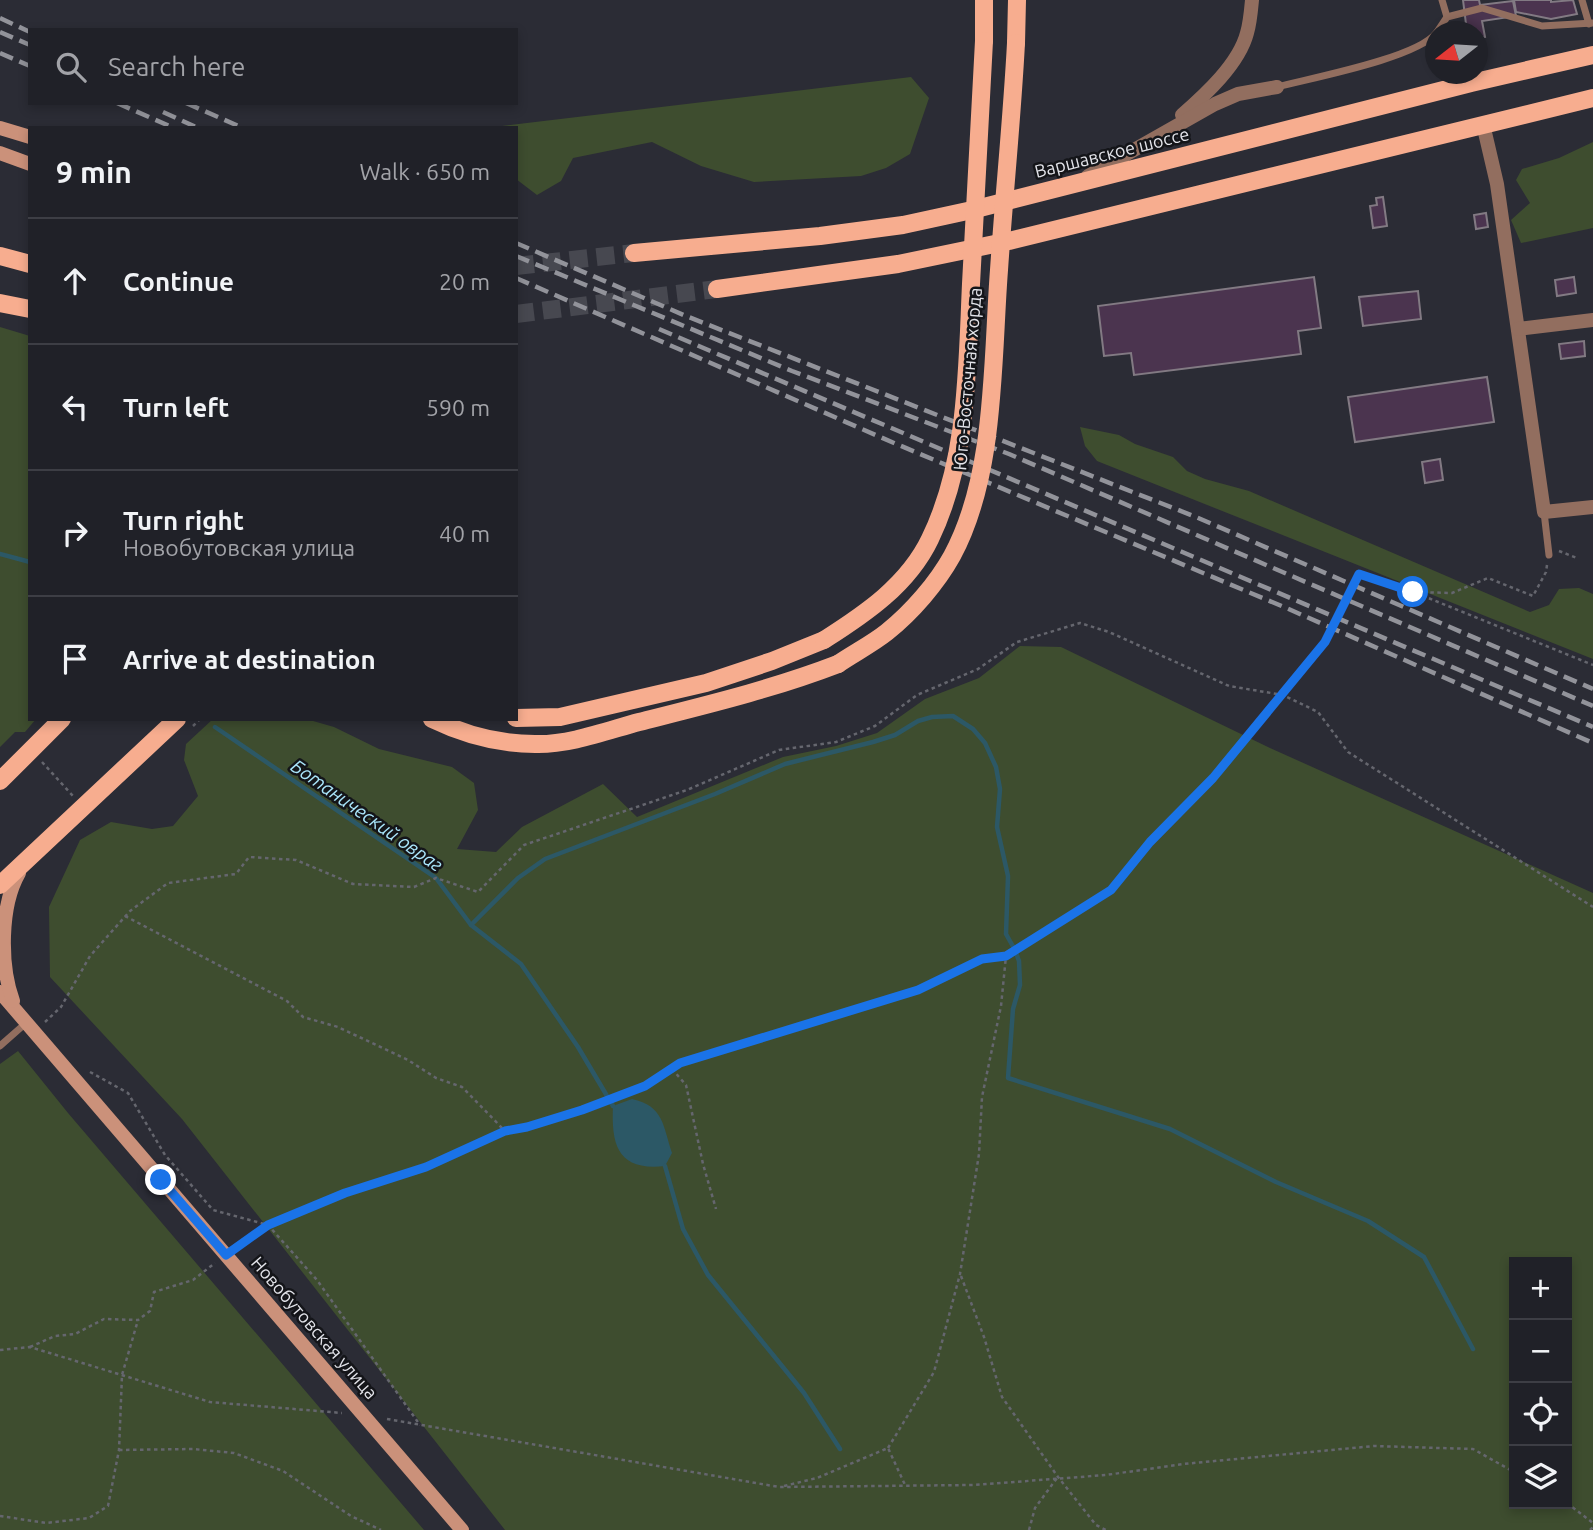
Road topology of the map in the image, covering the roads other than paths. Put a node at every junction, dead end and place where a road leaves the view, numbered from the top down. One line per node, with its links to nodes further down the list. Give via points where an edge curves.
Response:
1 (984, 0): 31 (main road, Юго-Восточная хорда, bridge, via 963,418 947,498 930,541 903,579 868,612 824,639 706,683 560,717)
2 (1017, 0): 34 (main road, Юго-Восточная хорда, bridge, via 1011,141 981,474 970,517 951,557 921,599 887,632 838,664 755,692 579,737 537,745 498,741 458,732)
3 (1252, 0): 16 (street, via 1247,35 1233,61 1208,93)
4 (1442, 0): 6 (lane)
5 (1582, 0): 8 (lane)
6 (1447, 17): 7 (lane); 8 (lane, via 1482,8 1542,26)
7 (1444, 21)
8 (1591, 24)
9 (1425, 41): 11 (lane, via 1408,51)
10 (1593, 55): 19 (main road, Варшавское шоссе)
11 (1278, 87): 16 (street, via 1238,94)
12 (1593, 98): 13 (main road)
13 (1483, 124): 23 (main road, via 1009,242 898,264); 27 (street, via 1497,184)
14 (0, 128): 15 (street)
15 (28, 136)
16 (1154, 138): 19 (street)
17 (0, 153): 18 (street)
18 (28, 163)
19 (1074, 184): 20 (main road, Варшавское шоссе, via 903,225)
20 (634, 253)
21 (0, 256): 22 (main road)
22 (28, 263)
23 (717, 289)
24 (0, 303): 25 (main road)
25 (27, 309)
26 (1593, 320): 27 (street)
27 (1518, 329): 29 (street)
28 (1593, 507): 29 (street)
29 (1544, 512): 30 (lane)
30 (1549, 555)
31 (518, 718)
32 (60, 721): 36 (main road)
33 (68, 721): 36 (street)
34 (436, 721)
35 (183, 724): 38 (main road)
36 (38, 745): 37 (main road)
37 (0, 781)
38 (37, 852): 39 (main road); 41 (street, via 11,887 1,934 8,991)
39 (0, 885)
40 (0, 992): 41 (street, Новобутовская улица)
41 (33, 1019): 42 (lane); 43 (street, Новобутовская улица, via 226,1255)
42 (0, 1046)
43 (462, 1530)

